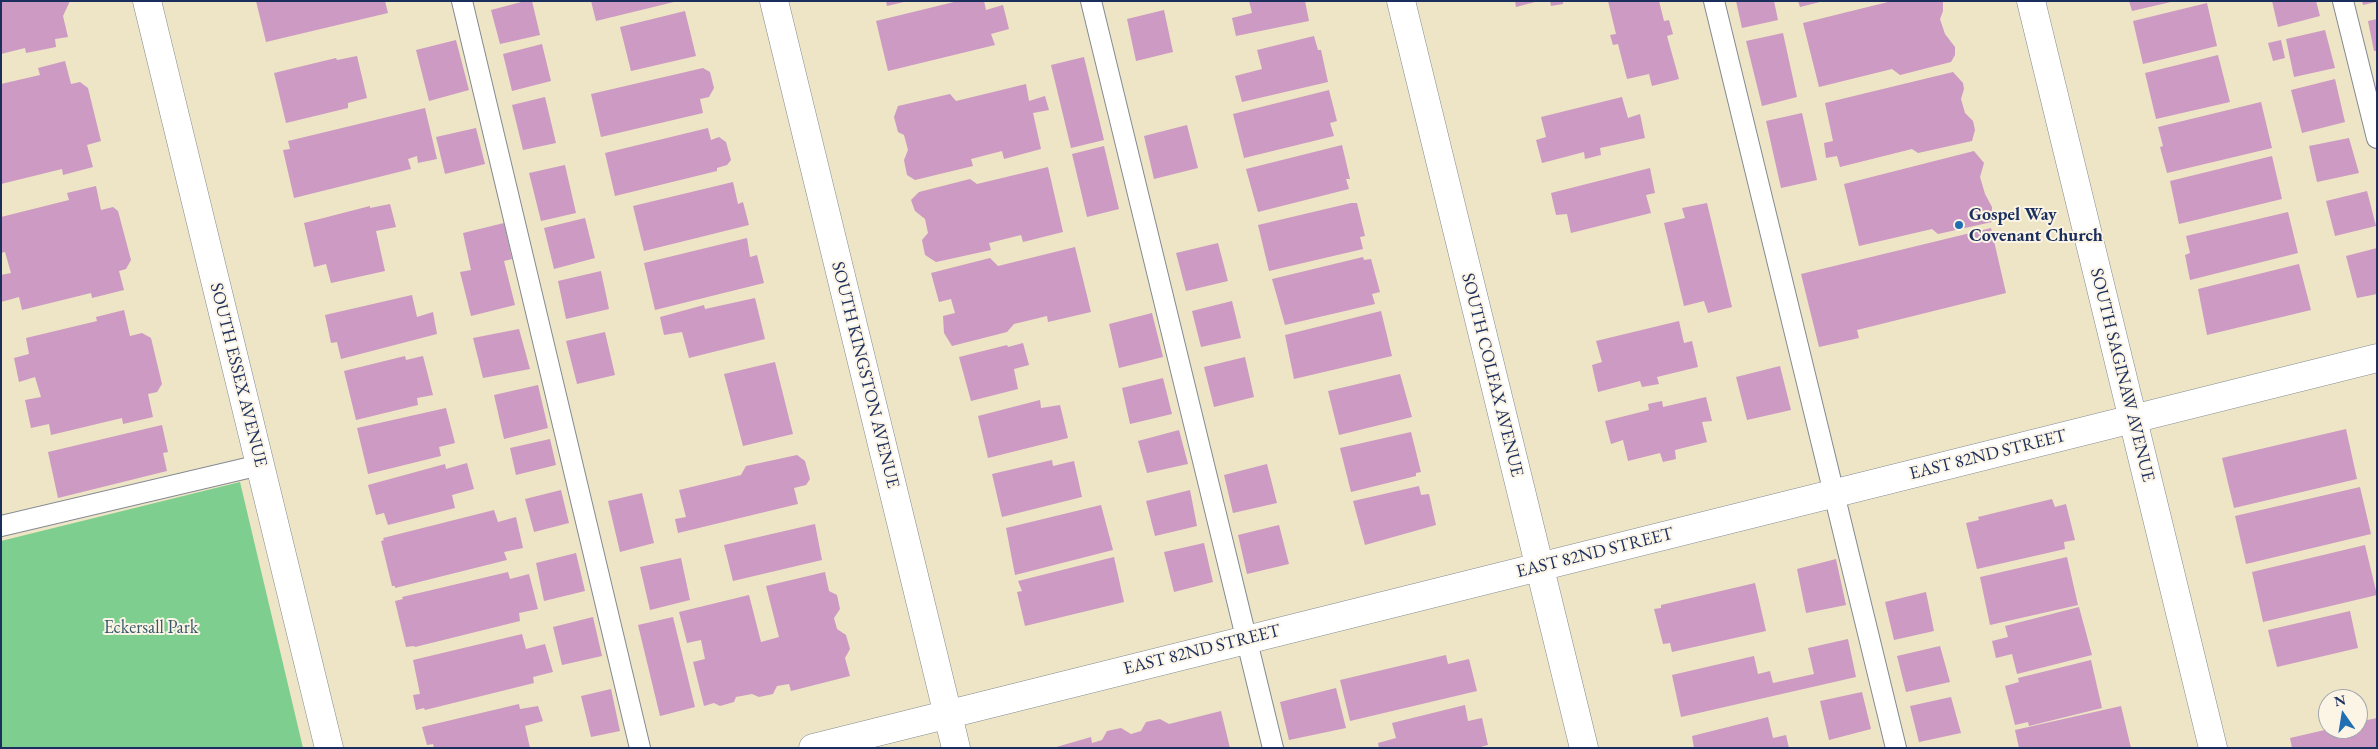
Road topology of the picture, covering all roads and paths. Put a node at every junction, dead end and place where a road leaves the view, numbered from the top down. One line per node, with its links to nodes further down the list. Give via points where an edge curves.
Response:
1 (148, 1): 12 (street, SOUTH ESSEX AVENUE)
2 (462, 1): 19 (lane)
3 (774, 1): 17 (street, SOUTH KINGSTON AVENUE)
4 (1091, 1): 16 (lane)
5 (1401, 1): 15 (street, SOUTH COLFAX AVENUE)
6 (1714, 1): 13 (lane)
7 (2030, 1): 11 (street, SOUTH SAGINAW AVENUE)
8 (2343, 1): 9 (lane)
9 (2377, 138)
10 (2377, 358): 11 (street, EAST 82ND STREET)
11 (2133, 419): 13 (street, EAST 82ND STREET); 25 (street, SOUTH SAGINAW AVENUE)
12 (260, 465): 14 (lane); 18 (street, SOUTH ESSEX AVENUE)
13 (1834, 493): 15 (street, EAST 82ND STREET); 24 (lane)
14 (1, 526)
15 (1539, 567): 16 (street, EAST 82ND STREET); 23 (street, SOUTH COLFAX AVENUE)
16 (1247, 639): 17 (street, EAST 82ND STREET); 22 (lane)
17 (948, 714): 20 (street, EAST 82ND STREET); 21 (street, SOUTH KINGSTON AVENUE)
18 (329, 748)
19 (640, 748)
20 (813, 748)
21 (956, 748)
22 (1273, 748)
23 (1584, 748)
24 (1896, 748)
25 (2213, 748)

